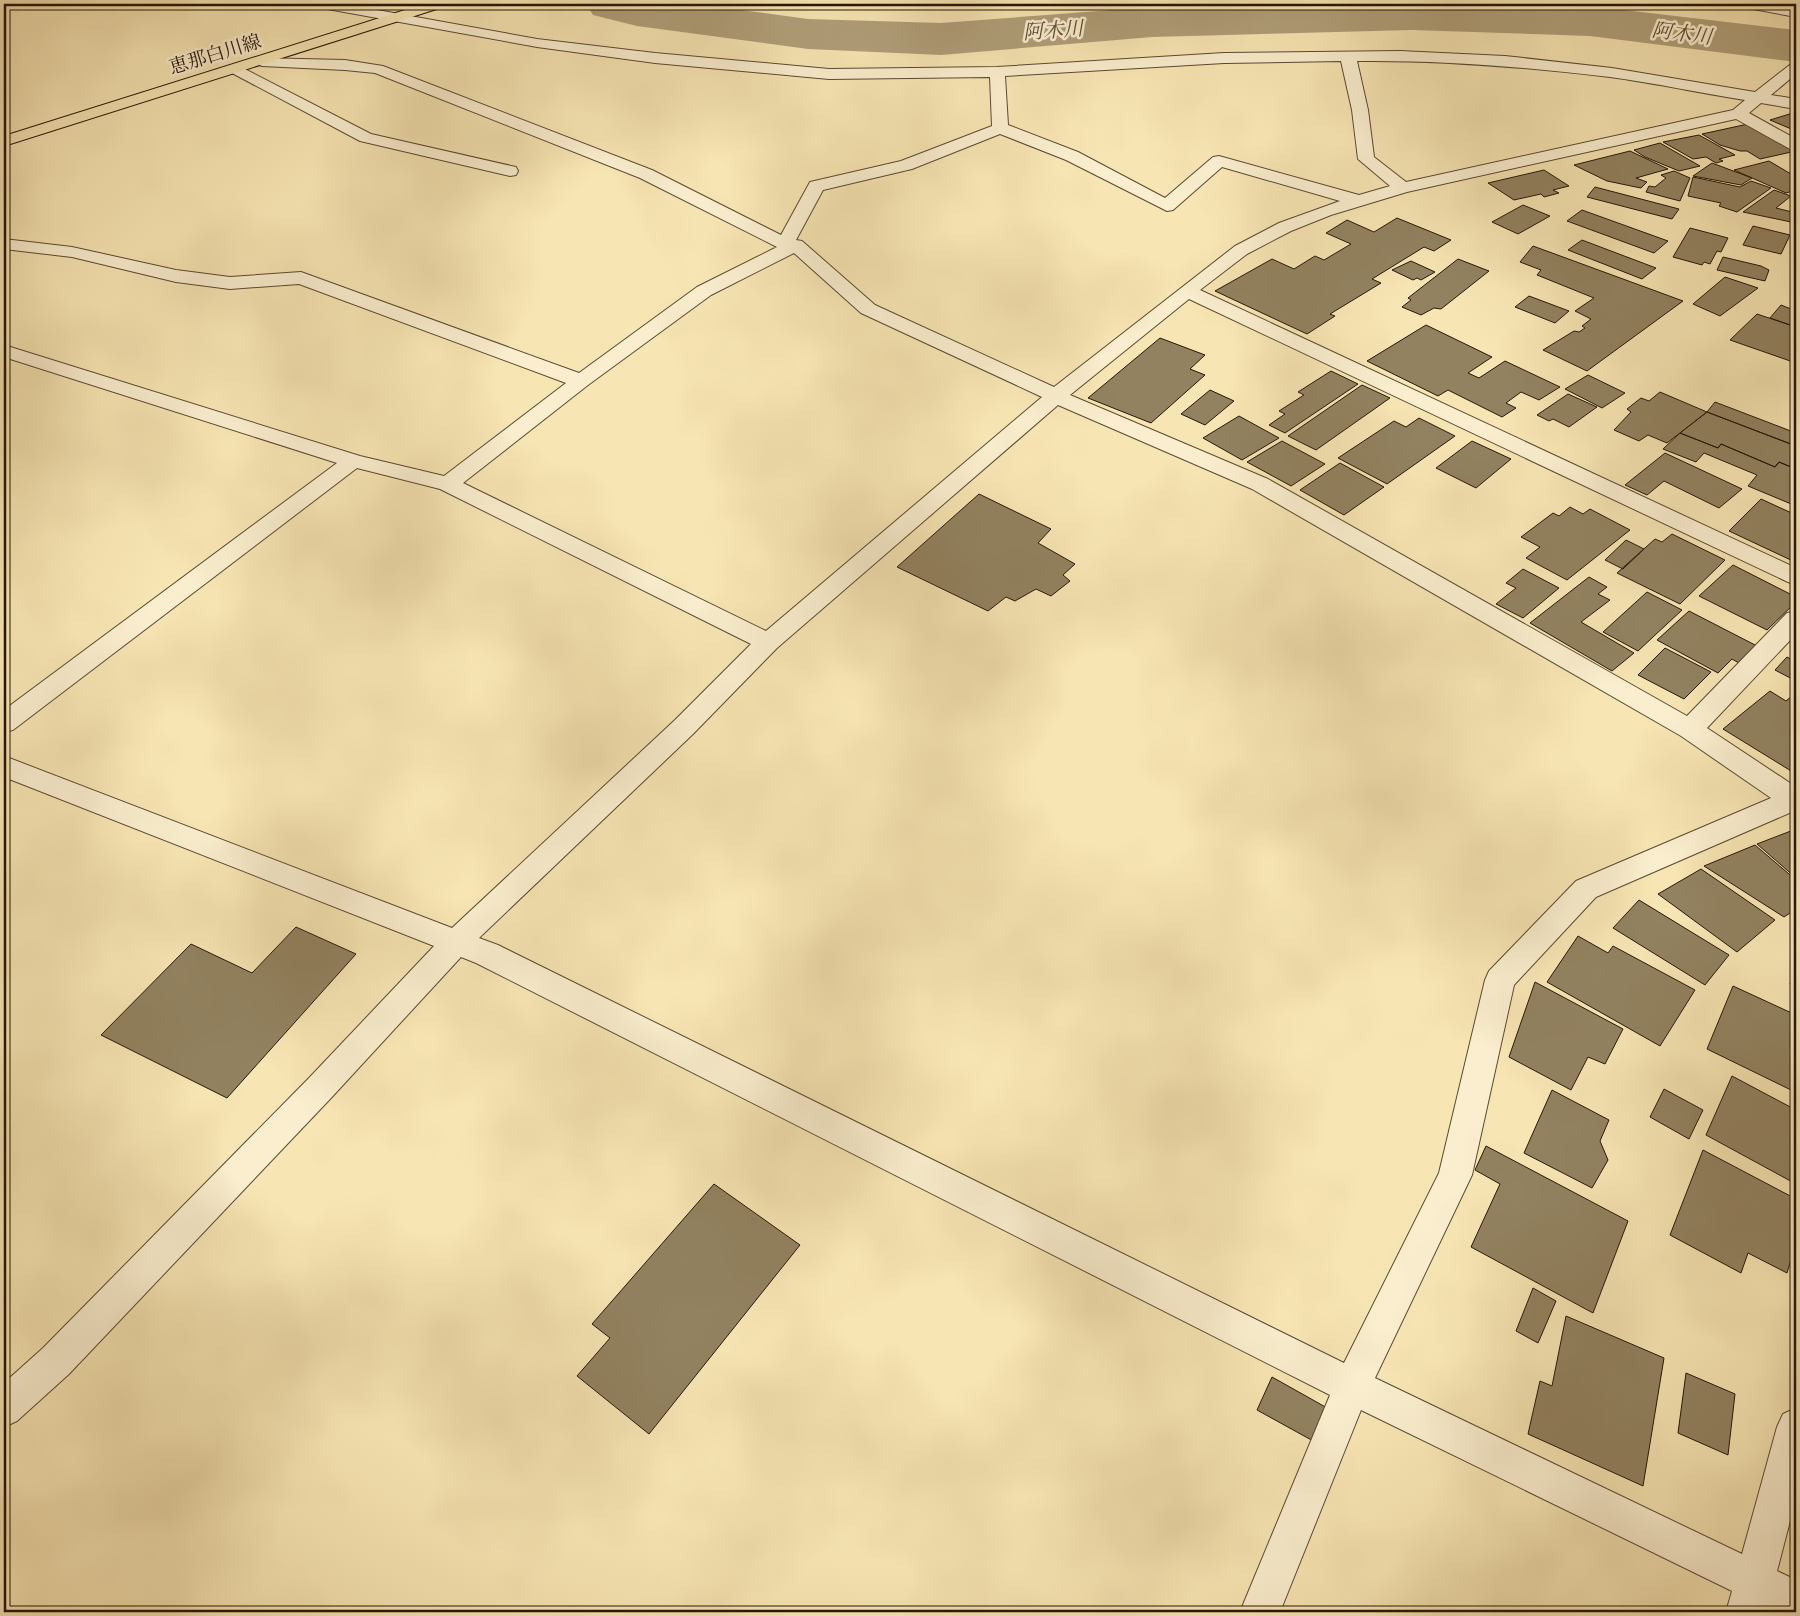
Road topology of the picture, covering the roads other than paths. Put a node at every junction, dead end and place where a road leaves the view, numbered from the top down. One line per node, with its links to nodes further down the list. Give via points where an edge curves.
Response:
1 (322, 4): 5 (street)
2 (438, 4): 5 (main road, 恵那白川線)
3 (1748, 4): 4 (street)
4 (1796, 13)
5 (396, 18): 7 (main road, 恵那白川線); 10 (street, via 537,43 735,66 829,74)
6 (1348, 57): 10 (street, via 1224,58); 11 (street, via 1400,56 1515,62 1667,82); 18 (street, via 1360,110 1366,160)
7 (262, 61): 9 (main road, 恵那白川線); 21 (street, via 378,70 646,174)
8 (1796, 67): 11 (street)
9 (235, 69): 15 (main road, 恵那白川線); 17 (street, via 366,138)
10 (997, 72): 14 (street)
11 (1758, 99): 12 (street); 13 (street)
12 (1796, 104)
13 (1738, 114): 16 (street); 18 (street)
14 (1000, 128): 19 (street, via 1072,156 1167,206 1219,161); 21 (street, via 906,165 816,186)
15 (4, 141)
16 (1796, 145)
17 (510, 171)
18 (1402, 188): 19 (street)
19 (1359, 201): 22 (street, via 1285,227 1241,250)
20 (4, 244): 24 (street, via 72,252 176,276 230,283 301,278)
21 (791, 244): 24 (street, via 704,291); 25 (street, via 868,309)
22 (1187, 290): 25 (street); 28 (street)
23 (4, 351): 26 (street)
24 (581, 381): 27 (street)
25 (1056, 396): 30 (street); 32 (street, via 1260,484)
26 (353, 461): 27 (street); 31 (street)
27 (448, 484): 30 (street)
28 (1796, 577)
29 (1796, 619): 32 (street)
30 (768, 642): 35 (street, via 684,727)
31 (4, 723)
32 (1690, 729): 34 (street)
33 (4, 766): 35 (street)
34 (1795, 800): 36 (street, via 1586,888 1500,980 1455,1175)
35 (455, 943): 36 (street, via 496,959); 37 (street, via 56,1361)
36 (1352, 1386): 39 (street); 41 (street)
37 (4, 1408)
38 (1796, 1427): 39 (street)
39 (1751, 1596): 40 (street)
40 (1796, 1601)
41 (1260, 1612)

